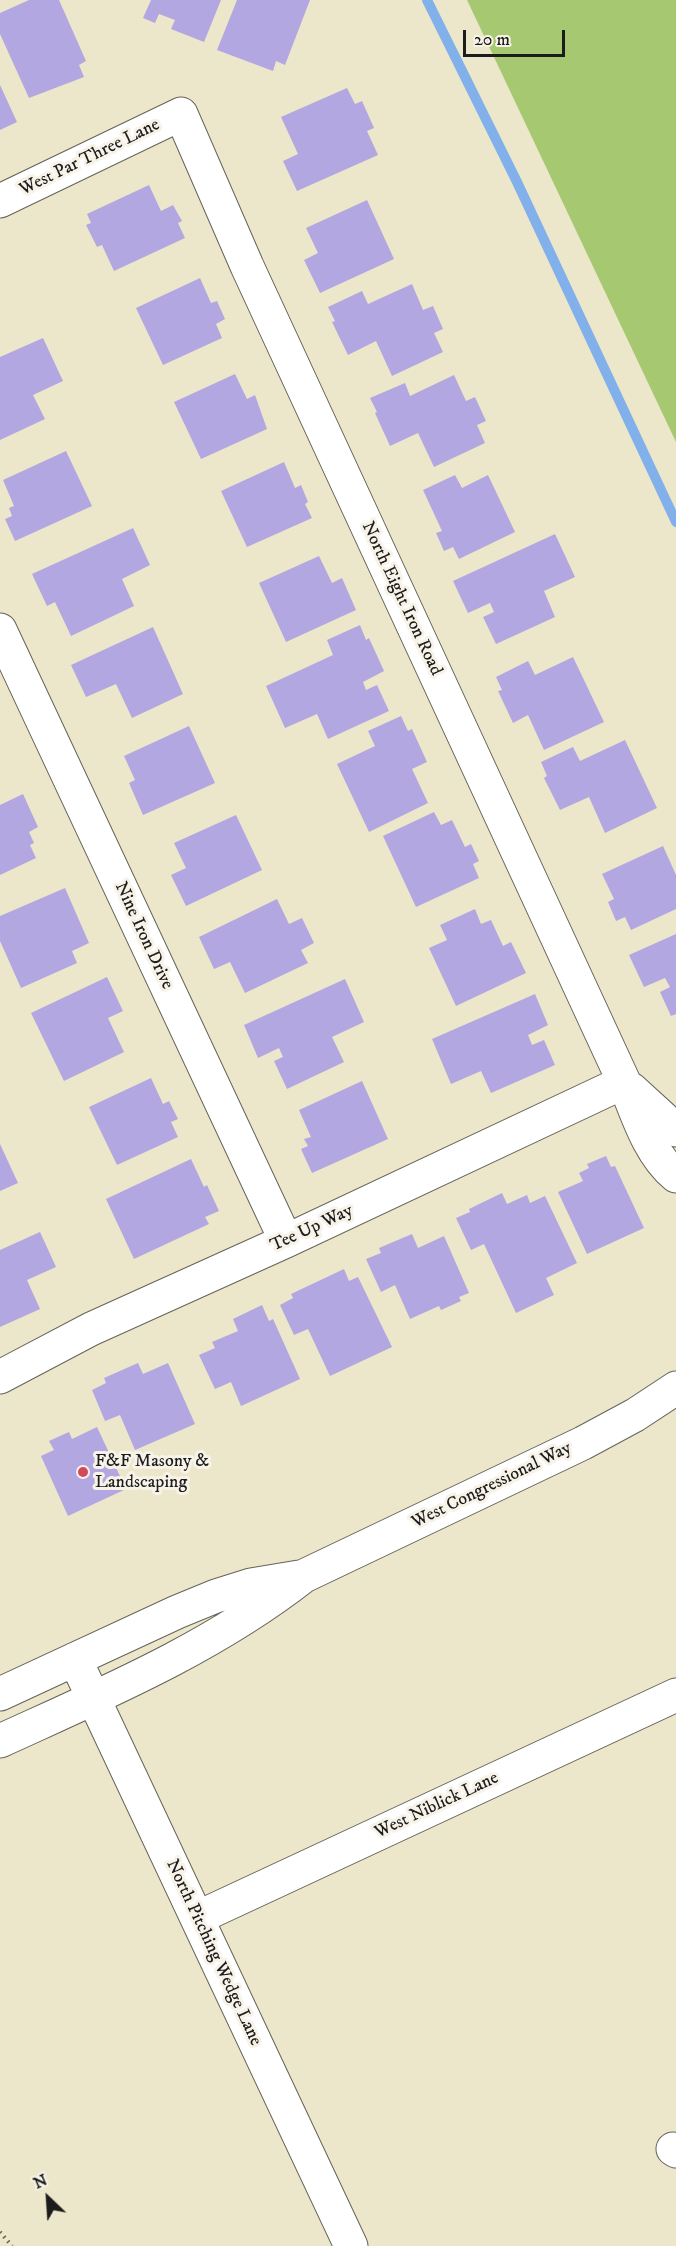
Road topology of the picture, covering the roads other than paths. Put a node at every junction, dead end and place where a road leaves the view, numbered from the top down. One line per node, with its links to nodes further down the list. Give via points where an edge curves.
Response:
1 (181, 114): 2 (street, West Par Three Lane); 4 (street, North Eight Iron Road, via 252,277)
2 (0, 201)
3 (0, 630): 7 (street, Nine Iron Drive)
4 (624, 1082): 5 (street, North Eight Iron Road); 6 (street, North Eight Iron Road, via 653,1148); 7 (street, Tee Up Way)
5 (676, 1130)
6 (676, 1176)
7 (286, 1241): 8 (street, Tee Up Way, via 91,1329)
8 (0, 1377)
9 (676, 1388): 10 (street, West Congressional Way, via 574,1447)
10 (304, 1576): 11 (street, West Congressional Way, via 216,1596); 14 (street, West Congressional Way, via 232,1627)
11 (75, 1659): 12 (street, West Congressional Way); 14 (street, North Pitching Wedge Lane)
12 (0, 1694)
13 (676, 1695): 16 (street, West Niblick Lane)
14 (93, 1698): 15 (street, West Congressional Way); 16 (street, North Pitching Wedge Lane)
15 (0, 1741)
16 (197, 1918): 17 (street, North Pitching Wedge Lane)
17 (351, 2246)

